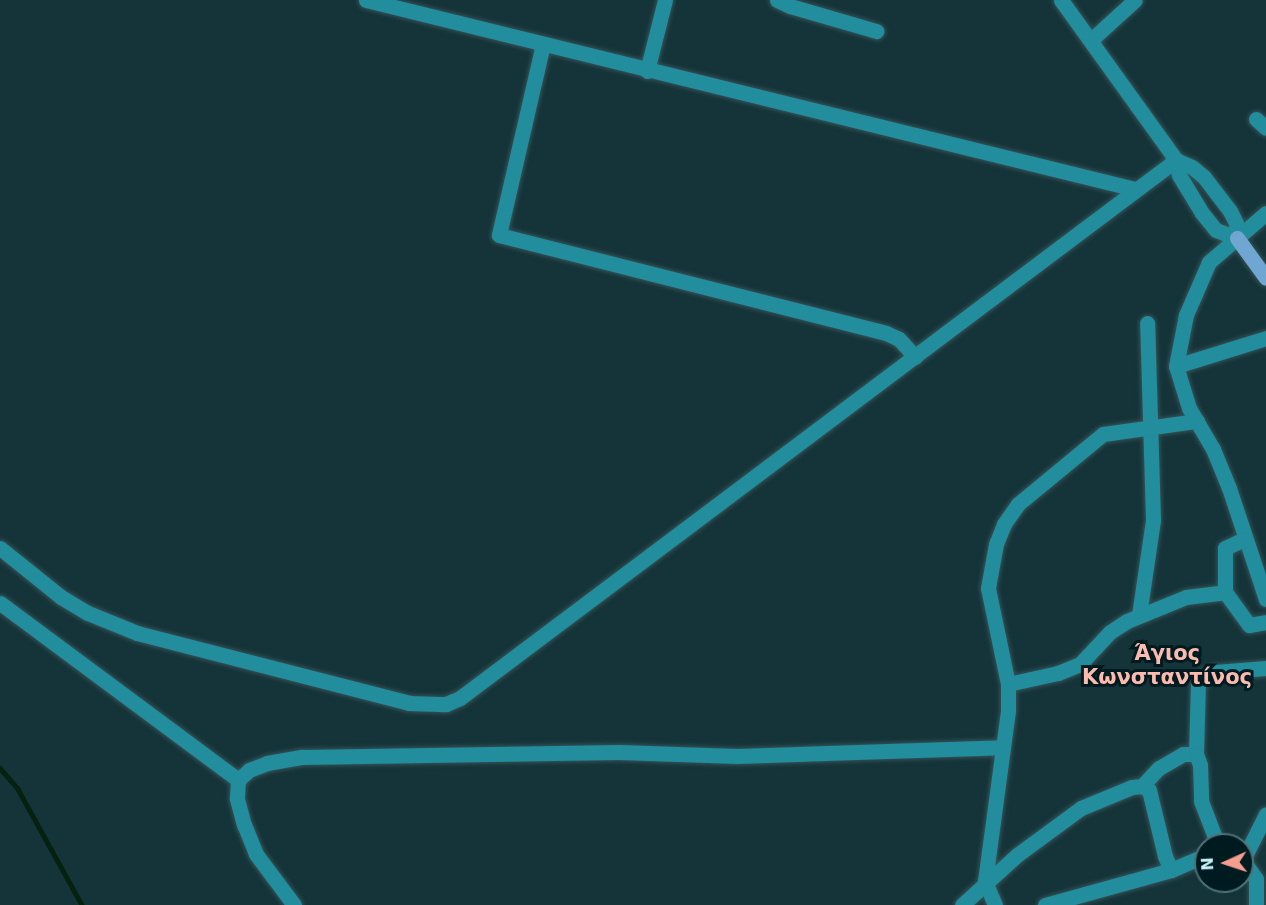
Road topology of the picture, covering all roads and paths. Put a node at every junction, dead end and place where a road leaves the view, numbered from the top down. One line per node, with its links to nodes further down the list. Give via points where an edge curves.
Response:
1 (366, 0): 8 (street)
2 (665, 0): 9 (street)
3 (777, 0): 6 (street)
4 (1061, 0): 7 (street)
5 (1135, 0): 7 (street)
6 (876, 32)
7 (1091, 40): 10 (street)
8 (543, 44): 9 (street); 17 (street, via 499,235 886,333 899,339)
9 (647, 71): 11 (street)
10 (1176, 160): 11 (street); 13 (street, via 1188,192 1211,224 1224,235); 13 (street, via 1204,177 1236,223)
11 (1135, 189): 17 (street)
12 (1266, 213): 13 (street)
13 (1237, 238): 14 (main road); 18 (street, via 1214,257 1202,276 1186,315)
14 (1266, 278)
15 (1147, 323): 20 (street)
16 (1266, 338): 18 (street)
17 (915, 357): 22 (street, via 460,698 446,704 409,703 137,633 88,614)
18 (1176, 366): 19 (street, via 1184,397)
19 (1197, 421): 20 (street); 21 (street, via 1229,488)
20 (1150, 427): 26 (street, via 1153,520); 29 (street, via 1103,434 1018,504 1004,524 988,588)
21 (1244, 539): 23 (street, via 1225,548); 24 (street)
22 (0, 549)
23 (1225, 592): 26 (street, via 1186,597); 27 (street, via 1249,625)
24 (1266, 599)
25 (0, 603): 32 (street)
26 (1139, 615): 29 (street, via 1110,632 1080,664 1059,673)
27 (1266, 622)
28 (1266, 668): 31 (street, via 1215,672 1198,684)
29 (1008, 684): 30 (street)
30 (1003, 747): 32 (street, via 748,756 620,752 302,757 267,763 249,770); 39 (street)
31 (1196, 754): 33 (street, via 1183,754 1159,768); 35 (street, via 1201,801)
32 (238, 780): 41 (street, via 237,798 256,855)
33 (1142, 786): 38 (street, via 1149,790); 39 (street, via 1081,808)
34 (1266, 814): 36 (street)
35 (1213, 833)
36 (1254, 836)
37 (1194, 860): 38 (street)
38 (1171, 870): 44 (street)
39 (985, 881): 42 (street); 43 (street)
40 (1262, 884): 45 (street)
41 (294, 905)
42 (962, 905)
43 (995, 905)
44 (1045, 905)
45 (1256, 905)

